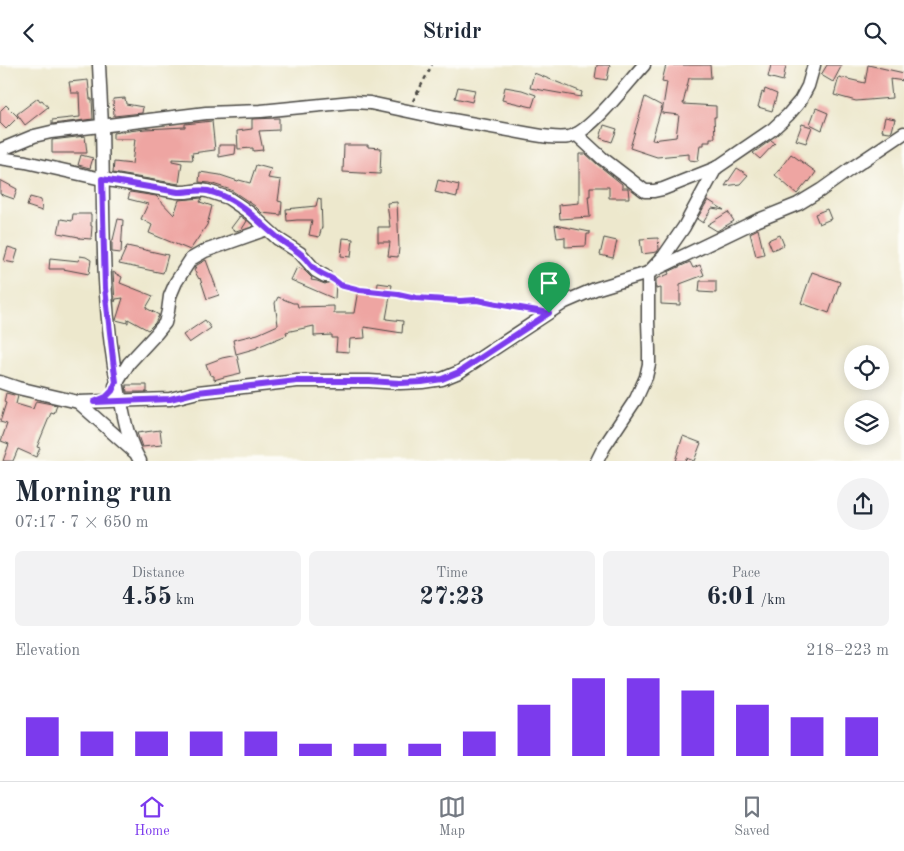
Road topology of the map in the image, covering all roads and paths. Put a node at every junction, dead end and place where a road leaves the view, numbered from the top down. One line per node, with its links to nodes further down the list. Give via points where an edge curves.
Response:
1 (99, 65): 6 (street)
2 (432, 65): 5 (path)
3 (644, 65): 8 (street, via 596,119)
4 (814, 65): 11 (street, via 808,86 788,115)
5 (410, 112): 6 (street, via 352,102 206,113); 8 (street, via 545,137)
6 (102, 126): 9 (street, via 51,132); 12 (street)
7 (904, 133): 14 (street, via 798,204)
8 (576, 134): 11 (street, via 646,191 663,189)
9 (0, 150)
10 (0, 158): 12 (street)
11 (716, 168): 14 (street, via 684,227)
12 (102, 179): 13 (street, via 178,192 207,191 228,198); 18 (street, via 105,288)
13 (267, 229): 15 (street); 18 (street, via 191,259 170,296 165,323)
14 (648, 273): 16 (street, via 587,292); 23 (street, via 649,364 646,377)
15 (325, 276): 16 (path, via 337,280 340,285 360,290 416,298 477,300)
16 (549, 313): 19 (street, via 459,372 442,379 400,383 297,381 198,392 170,399)
17 (0, 382): 20 (street)
18 (116, 382): 19 (street); 21 (street, via 106,397)
19 (121, 401): 21 (street); 22 (street, via 126,430)
20 (78, 402): 21 (street); 22 (street)
21 (94, 402)
22 (138, 457)
23 (597, 461)

